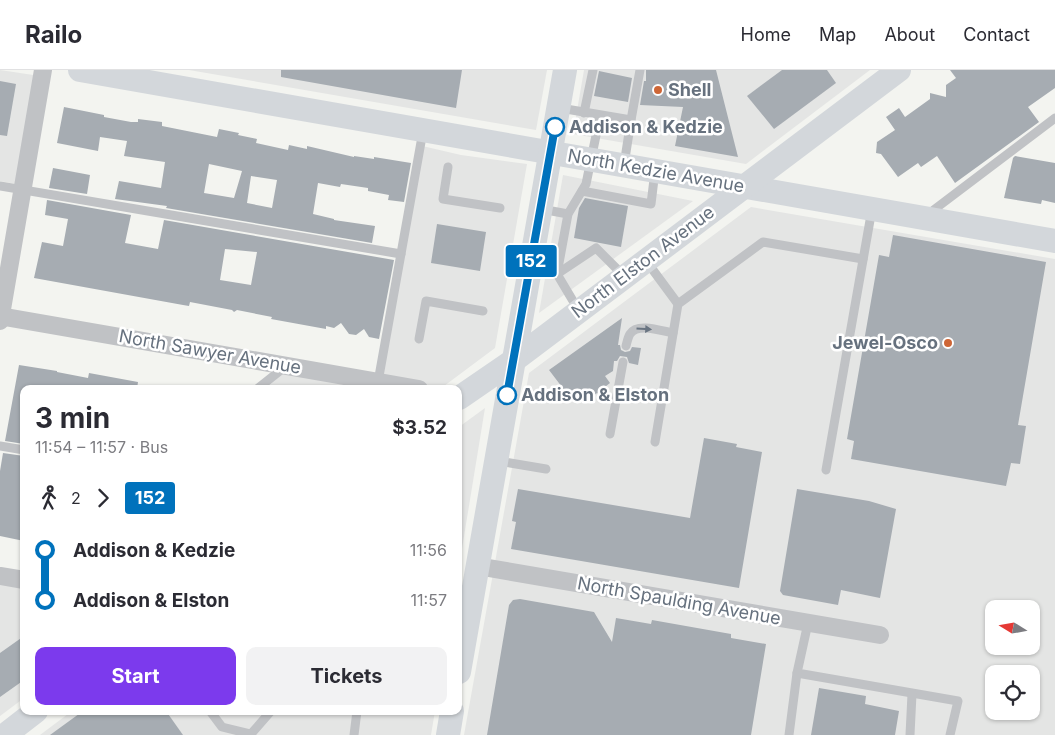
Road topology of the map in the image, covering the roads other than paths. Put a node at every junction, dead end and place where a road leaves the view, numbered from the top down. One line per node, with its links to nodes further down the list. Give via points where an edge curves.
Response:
1 (43, 70): 20 (street)
2 (80, 70): 12 (main road, North Kedzie Avenue)
3 (565, 70): 7 (main road)
4 (593, 70): 8 (lane)
5 (640, 70): 11 (lane)
6 (899, 70): 19 (main road, North Elston Avenue)
7 (559, 108): 8 (lane); 13 (main road)
8 (584, 113): 9 (lane)
9 (600, 116): 11 (lane); 14 (lane)
10 (1055, 118): 26 (lane)
11 (630, 120): 15 (lane)
12 (424, 130): 13 (main road, North Kedzie Avenue); 28 (lane)
13 (551, 153): 14 (main road, North Kedzie Avenue); 23 (main road)
14 (591, 160): 15 (main road, North Kedzie Avenue); 21 (lane)
15 (624, 166): 17 (main road, North Kedzie Avenue)
16 (448, 167): 22 (lane, via 443,199)
17 (655, 171): 19 (main road, North Kedzie Avenue); 21 (lane, via 651,204)
18 (0, 186): 20 (lane)
19 (743, 186): 24 (main road, North Kedzie Avenue); 30 (main road, North Elston Avenue)
20 (22, 190): 28 (lane); 37 (street)
21 (582, 191): 25 (lane)
22 (500, 208)
23 (540, 209): 25 (lane); 31 (main road)
24 (872, 209): 26 (main road, North Kedzie Avenue); 29 (lane)
25 (568, 214): 32 (lane)
26 (923, 218): 27 (main road, North Kedzie Avenue)
27 (1055, 241)
28 (401, 254): 44 (lane)
29 (863, 259): 34 (lane, via 763,242); 54 (lane)
30 (646, 260): 33 (main road, North Elston Avenue); 34 (lane)
31 (529, 270): 32 (lane); 41 (main road)
32 (557, 274): 33 (lane, via 596,248); 36 (lane)
33 (624, 276): 36 (main road, North Elston Avenue)
34 (678, 304): 38 (lane)
35 (483, 311): 39 (lane, via 426,301)
36 (579, 311): 41 (main road, North Elston Avenue)
37 (0, 318): 43 (street, North Sawyer Avenue)
38 (673, 333): 40 (lane, one-way to 38, via 635,329); 49 (lane)
39 (419, 339)
40 (626, 346)
41 (513, 361): 47 (main road, North Elston Avenue); 52 (main road)
42 (623, 362): 48 (lane)
43 (287, 366): 44 (street, North Sawyer Avenue); 45 (lane)
44 (378, 382): 46 (street, North Sawyer Avenue)
45 (262, 385)
46 (396, 385)
47 (462, 394)
48 (610, 434)
49 (654, 442)
50 (0, 446): 51 (lane)
51 (20, 449)
52 (495, 461): 53 (lane); 55 (main road)
53 (546, 469)
54 (826, 470)
55 (477, 566): 58 (street, North Spaulding Avenue); 60 (main road)
56 (0, 576): 57 (street)
57 (20, 579)
58 (808, 623): 59 (street, North Spaulding Avenue); 61 (lane)
59 (880, 635)
60 (462, 654)
61 (798, 673): 62 (lane); 71 (lane)
62 (912, 694): 72 (lane); 73 (lane, via 958,701)
63 (31, 715): 68 (main road)
64 (213, 715): 65 (lane, via 222,727 251,734)
65 (268, 715)
66 (356, 715): 69 (lane)
67 (451, 715): 70 (main road)
68 (5, 735)
69 (354, 735)
70 (448, 735)
71 (789, 735)
72 (910, 735)
73 (950, 735)

